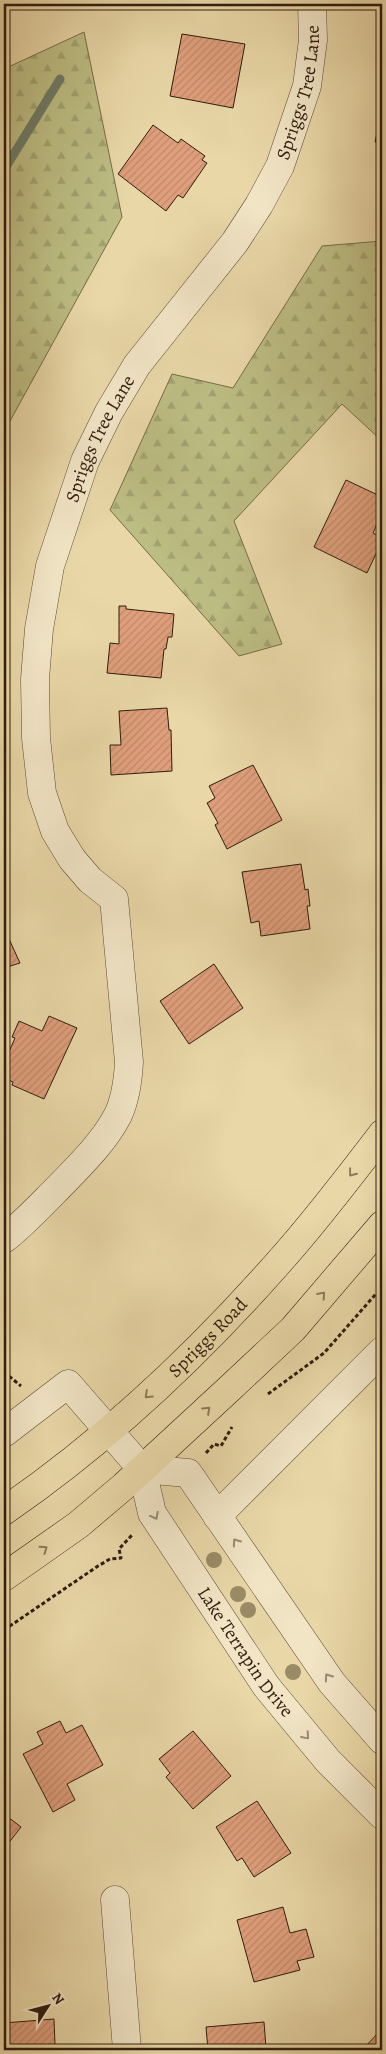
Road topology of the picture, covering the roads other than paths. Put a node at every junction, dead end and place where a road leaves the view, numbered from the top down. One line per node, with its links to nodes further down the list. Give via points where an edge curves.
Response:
1 (312, 4): 4 (street, Spriggs Tree Lane, via 313,40 307,86 280,166 235,242 137,365 109,412 85,461 50,566 39,629 35,679 36,738 42,793 55,831 72,859 90,880 114,899 129,1062 124,1097 110,1129 83,1163)
2 (382, 1134): 6 (main road, Spriggs Road, one-way to 6, via 279,1262 218,1328)
3 (382, 1225): 8 (main road, one-way to 3, via 293,1328)
4 (4, 1240)
5 (382, 1351): 10 (street)
6 (108, 1431): 7 (street, Lake Terrapin Drive, via 68,1384); 8 (street, Lake Terrapin Drive); 9 (main road, Spriggs Road, via 52,1478)
7 (4, 1432)
8 (142, 1470): 10 (street, via 188,1473); 11 (main road, one-way to 8, via 78,1525); 13 (street, Lake Terrapin Drive, one-way to 13, via 152,1513 266,1686 328,1761)
9 (4, 1511)
10 (217, 1516): 12 (street, one-way to 10, via 332,1683)
11 (4, 1577)
12 (382, 1740)
13 (382, 1815)
14 (115, 1900): 15 (street)
15 (127, 2050)

